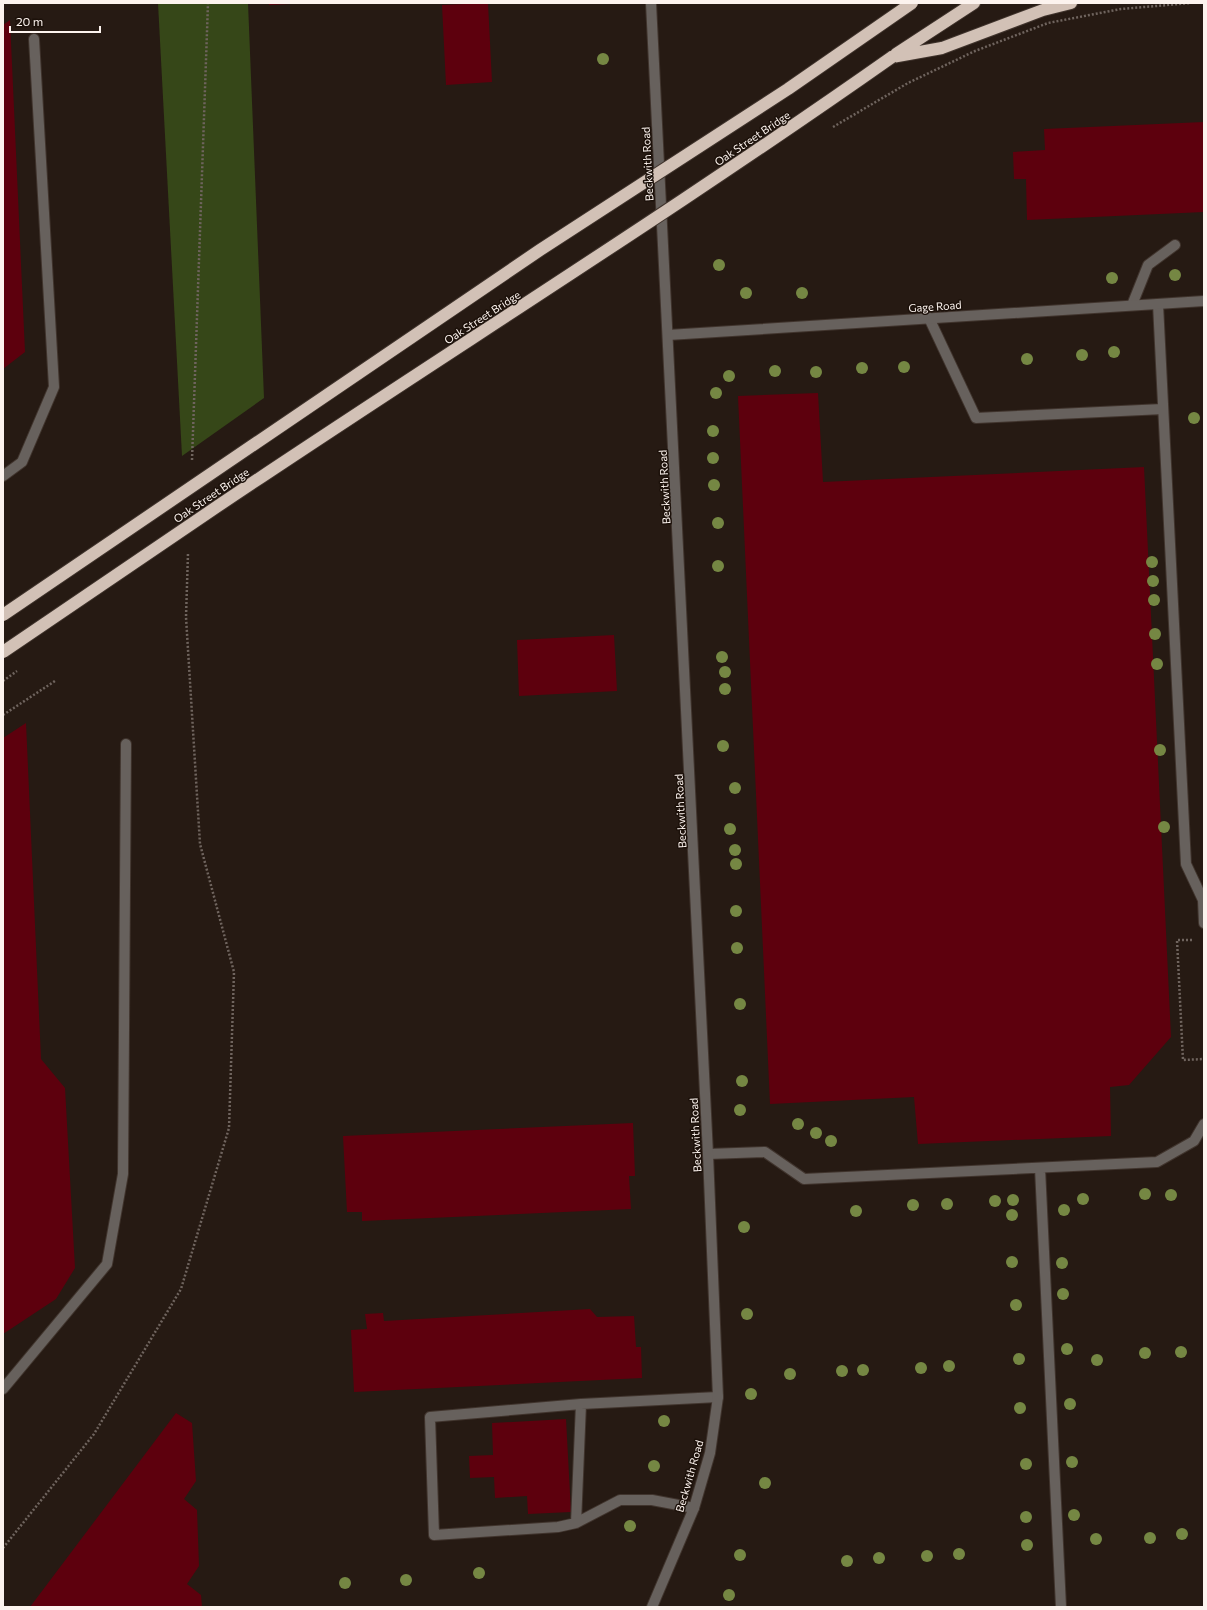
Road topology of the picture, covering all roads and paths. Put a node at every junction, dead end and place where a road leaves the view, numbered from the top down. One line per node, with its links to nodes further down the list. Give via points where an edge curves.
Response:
1 (208, 3): 17 (path)
2 (651, 3): 15 (street, Beckwith Road)
3 (912, 3): 22 (highway, Oak Street Bridge, bridge, via 788,89 527,259)
4 (974, 3): 8 (highway, Oak Street Bridge)
5 (1071, 3): 8 (highway, via 1043,10 942,48)
6 (1191, 3): 9 (path, bridge, via 1121,9 1048,23 975,51 908,83)
7 (34, 39): 18 (street, via 54,388 22,462)
8 (892, 57): 23 (highway, Oak Street Bridge, bridge, via 807,117 212,510)
9 (832, 127)
10 (1175, 245): 13 (street, via 1148,265)
11 (1204, 301): 12 (street, Gage Road)
12 (1158, 304): 13 (street, Gage Road); 16 (street)
13 (1132, 305): 14 (street, Gage Road)
14 (929, 318): 15 (street, Gage Road); 16 (street, via 976,418)
15 (668, 335): 34 (street, Beckwith Road)
16 (1163, 409): 29 (street, via 1186,864)
17 (191, 468)
18 (3, 476)
19 (188, 546): 41 (path, via 186,617 200,844 234,972 229,1128 181,1289 94,1434)
20 (193, 551): 21 (path)
21 (187, 556)
22 (3, 615)
23 (3, 652)
24 (23, 668): 25 (path, bridge)
25 (3, 681)
26 (55, 681): 27 (path)
27 (3, 715)
28 (126, 744): 36 (street, via 124,1174 107,1264)
29 (1204, 900): 30 (street)
30 (1204, 923)
31 (1177, 940): 32 (path, via 1183,1060)
32 (1204, 1059)
33 (1204, 1124): 35 (street, via 1194,1141 1157,1162)
34 (708, 1154): 35 (street, via 765,1152 804,1179); 37 (street, Beckwith Road)
35 (1040, 1168): 43 (street)
36 (3, 1389)
37 (718, 1397): 38 (street); 39 (street, Beckwith Road, via 710,1454)
38 (581, 1404): 40 (street); 40 (street, via 430,1417 434,1535 558,1527)
39 (694, 1508): 40 (street, via 652,1500 620,1500); 42 (street, Beckwith Road)
40 (576, 1523)
41 (3, 1548)
42 (652, 1607)
43 (1061, 1607)

